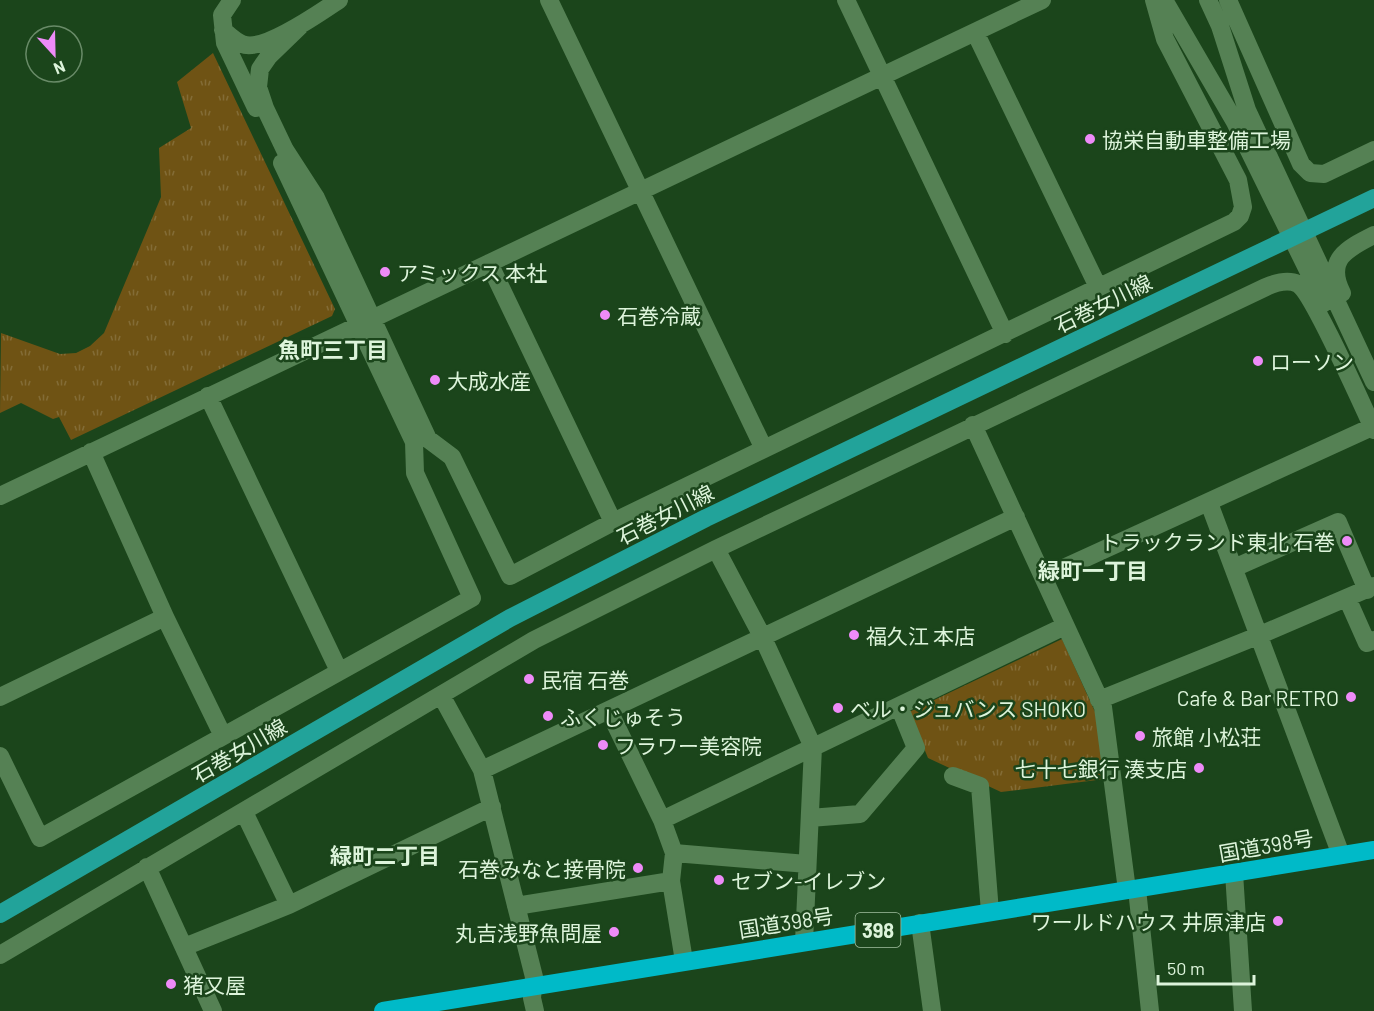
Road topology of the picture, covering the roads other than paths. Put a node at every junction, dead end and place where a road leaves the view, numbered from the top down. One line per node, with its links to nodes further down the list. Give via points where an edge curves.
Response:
1 (232, 0): 11 (street, via 222,15)
2 (339, 0): 10 (street)
3 (549, 0): 15 (street)
4 (846, 0): 13 (street)
5 (1042, 0): 12 (street)
6 (1154, 0): 20 (street, via 1165,39 1238,180 1243,207 1240,216 1225,227)
7 (1164, 0): 17 (street)
8 (1208, 0): 17 (street)
9 (1228, 0): 14 (street, via 1301,164 1310,173 1324,174)
10 (300, 26): 11 (street, via 255,46 243,44); 21 (street, via 260,69 258,87 285,150 316,198 358,287)
11 (223, 30): 21 (street, via 225,43)
12 (975, 32): 13 (street); 20 (street)
13 (882, 76): 15 (street); 22 (street)
14 (1374, 150)
15 (640, 191): 19 (street); 29 (street)
16 (1374, 198): 17 (main road, 石巻女川線)
17 (1297, 234): 24 (street); 26 (street); 71 (main road, 石巻女川線, via 706,518 510,618)
18 (1374, 235): 23 (street, via 1344,254 1335,276)
19 (489, 263): 21 (street); 34 (street)
20 (1098, 287): 22 (street)
21 (364, 322): 25 (street); 34 (street, via 428,439 452,457 510,576); 45 (street, via 414,442 415,473 472,598)
22 (1005, 334): 29 (street)
23 (1374, 360)
24 (1374, 382)
25 (208, 396): 30 (street); 45 (street)
26 (1374, 408)
27 (973, 425): 28 (street, via 1277,282 1288,282 1296,283 1308,296); 33 (street); 35 (street)
28 (1373, 428): 32 (street)
29 (764, 449): 34 (street)
30 (91, 452): 31 (street); 40 (street)
31 (0, 496)
32 (1209, 502): 36 (street); 37 (street)
33 (1016, 517): 37 (street); 43 (street)
34 (613, 522)
35 (716, 549): 43 (street); 46 (street, via 534,640)
36 (1234, 568): 38 (street, via 1338,522); 42 (street)
37 (1044, 577): 41 (street)
38 (1371, 588): 39 (street)
39 (1347, 598): 42 (street); 44 (street, via 1366,643)
40 (165, 617): 47 (street); 51 (street)
41 (1065, 626): 48 (street); 49 (street)
42 (1260, 635): 48 (street); 62 (street)
43 (763, 638): 50 (street); 52 (street)
44 (1374, 640)
45 (339, 671): 51 (street)
46 (441, 695): 54 (street); 57 (street)
47 (0, 697)
48 (1099, 700): 67 (street)
49 (899, 706): 52 (street); 58 (street, via 916,748 860,814)
50 (609, 711): 54 (street); 59 (street)
51 (223, 736): 53 (street, via 40,838)
52 (813, 747): 58 (street); 59 (street)
53 (0, 756)
54 (482, 770): 56 (street)
55 (953, 776): 70 (street, via 980,786)
56 (492, 807): 68 (street); 69 (street)
57 (244, 812): 64 (street); 68 (street)
58 (810, 818): 63 (street)
59 (662, 820): 61 (street)
60 (1374, 850): 62 (highway, 国道398号 / 398)
61 (674, 853): 63 (street); 66 (street)
62 (1341, 855): 65 (highway, 国道398号 / 398)
63 (807, 864): 73 (street)
64 (147, 867): 74 (street); 75 (street)
65 (1234, 873): 67 (highway, 国道398号 / 398); 83 (street)
66 (671, 881): 69 (street); 76 (street)
67 (1132, 889): 70 (highway, 国道398号 / 398); 82 (street)
68 (290, 905): 74 (street)
69 (516, 906): 77 (street)
70 (990, 912): 72 (highway, 国道398号 / 398)
71 (0, 914)
72 (920, 923): 73 (highway, 国道398号 / 398); 81 (street)
73 (804, 942): 76 (highway, 国道398号 / 398)
74 (184, 947): 78 (street)
75 (0, 954)
76 (684, 961): 77 (highway, 国道398号 / 398)
77 (534, 986): 79 (highway, 国道398号 / 398); 80 (street)
78 (213, 1011)
79 (383, 1011)
80 (535, 1011)
81 (932, 1011)
82 (1150, 1011)
83 (1243, 1011)

